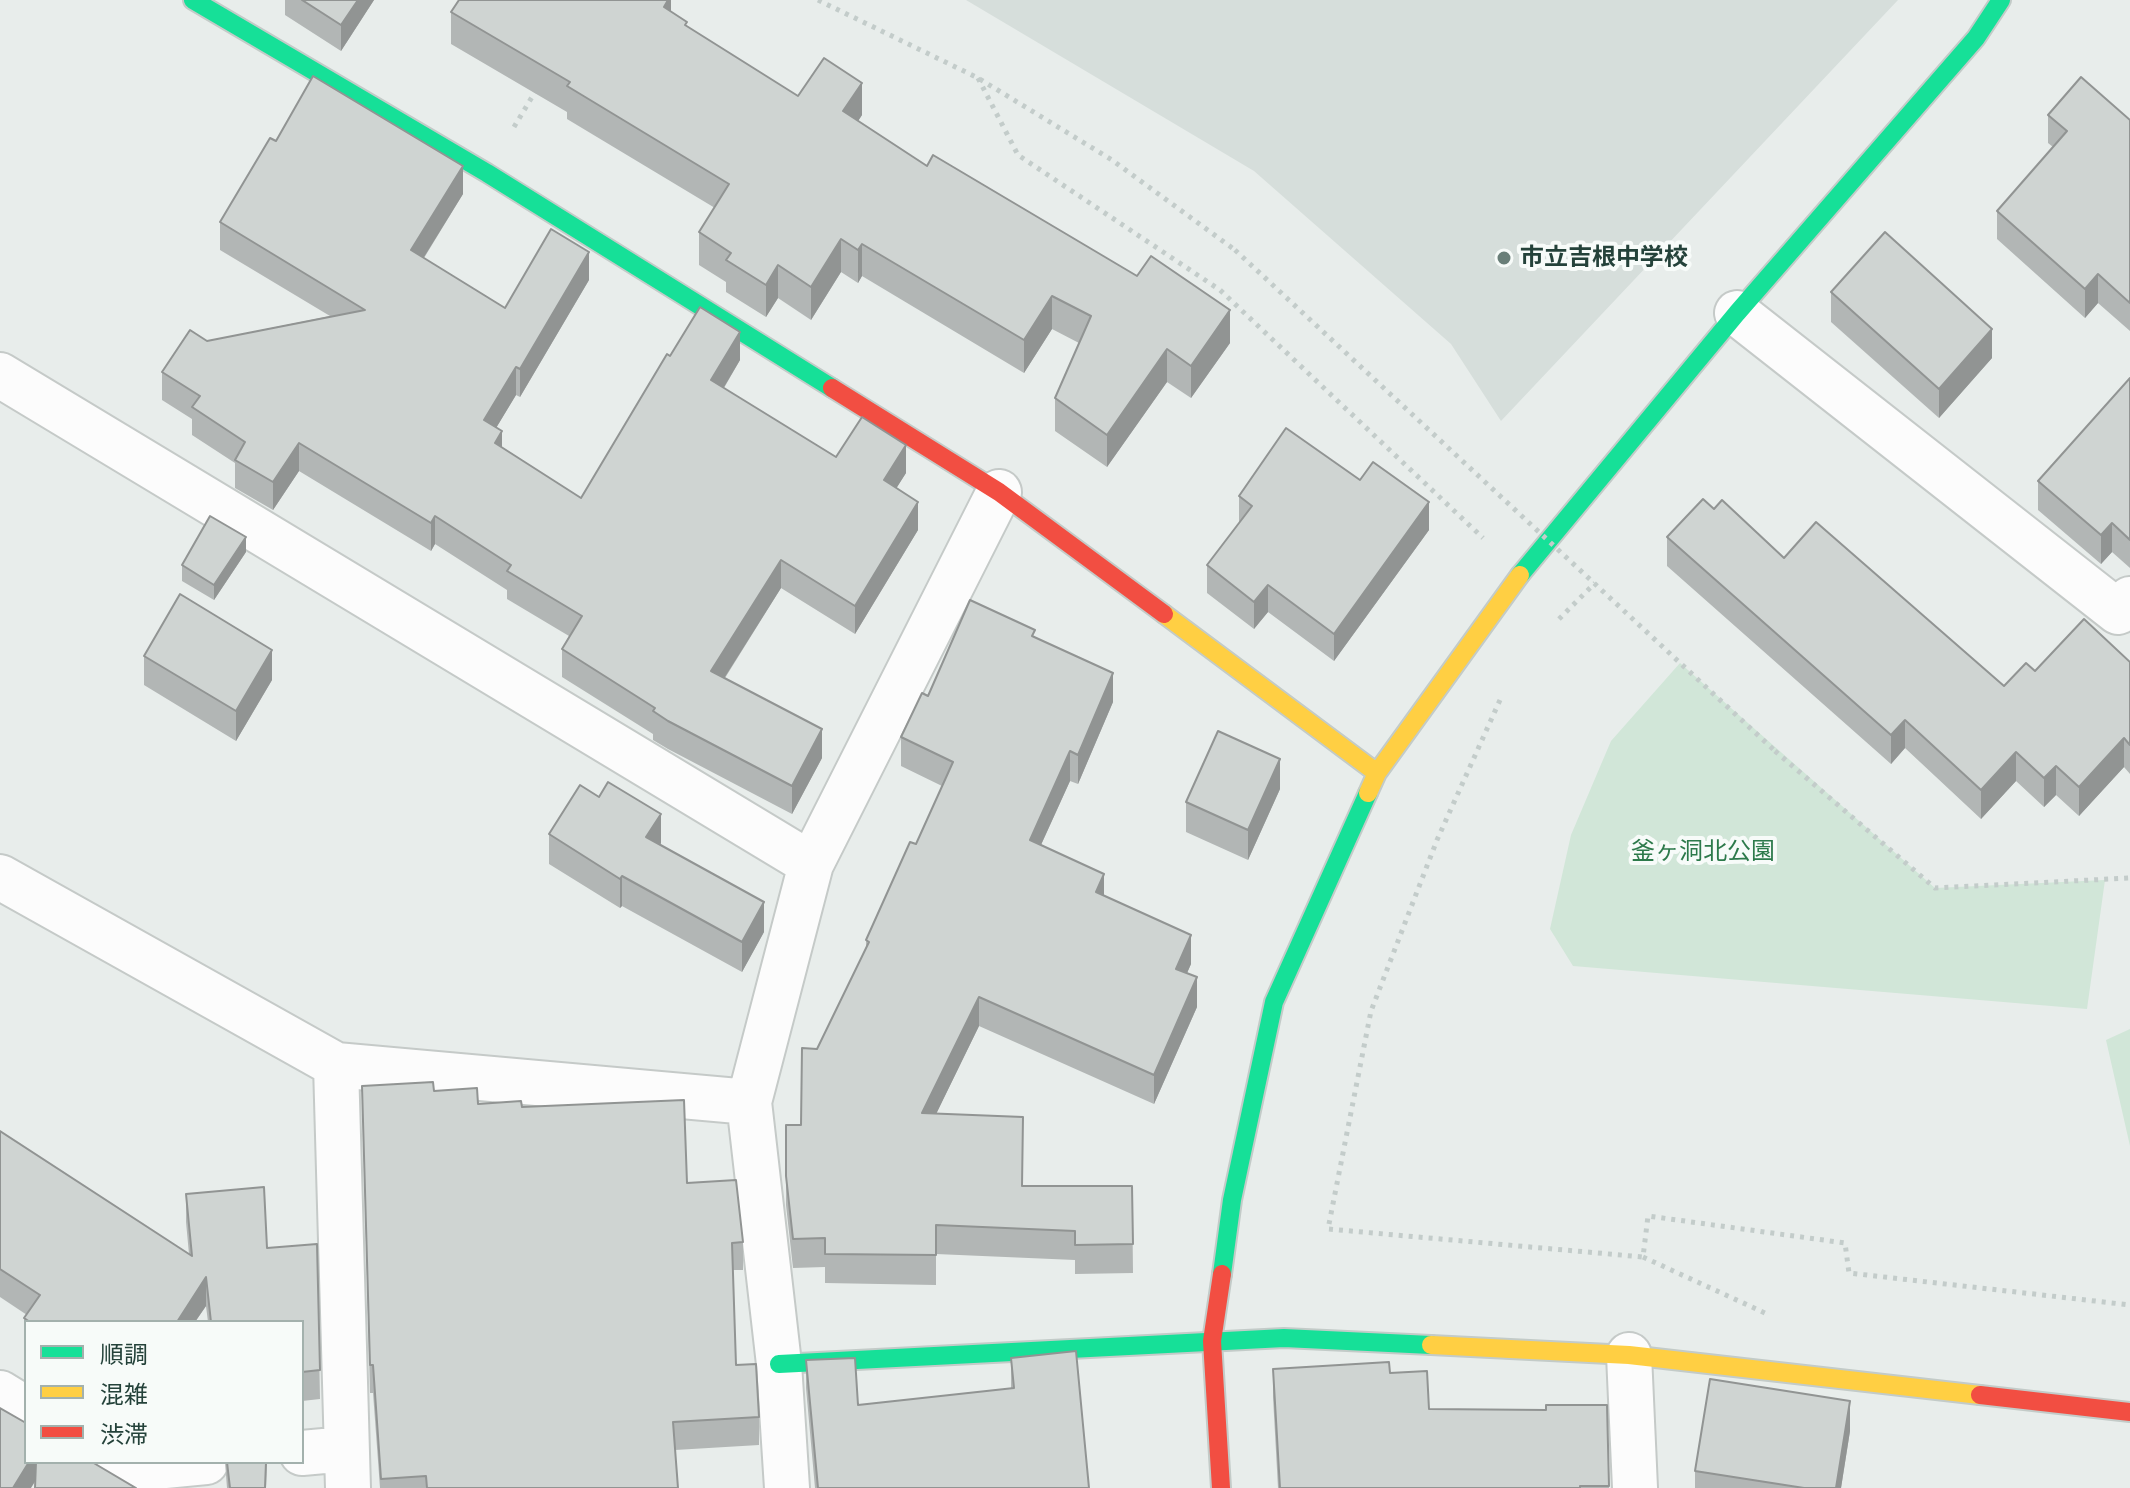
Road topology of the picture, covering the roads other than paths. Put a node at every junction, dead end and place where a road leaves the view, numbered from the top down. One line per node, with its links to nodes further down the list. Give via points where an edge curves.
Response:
1 (193, 0): 5 (street, via 487,173)
2 (2001, 0): 3 (street, via 1976,38)
3 (1737, 313): 6 (street, via 2118,612); 7 (street, via 1521,574)
4 (0, 375): 8 (street)
5 (999, 492): 7 (street); 8 (street)
6 (2130, 599)
7 (1377, 773): 12 (street, via 1274,1002 1232,1200)
8 (811, 864): 11 (street)
9 (0, 877): 10 (street)
10 (336, 1065): 11 (street); 21 (street)
11 (749, 1102): 14 (street)
12 (1212, 1341): 13 (street, via 1284,1338); 14 (street); 23 (street)
13 (1629, 1355): 17 (street); 24 (street)
14 (779, 1364): 22 (street)
15 (0, 1393): 16 (street)
16 (24, 1408)
17 (2130, 1412)
18 (304, 1454): 21 (street)
19 (116, 1464): 20 (street, via 125,1470)
20 (186, 1464)
21 (347, 1468)
22 (787, 1488)
23 (1221, 1488)
24 (1635, 1488)

